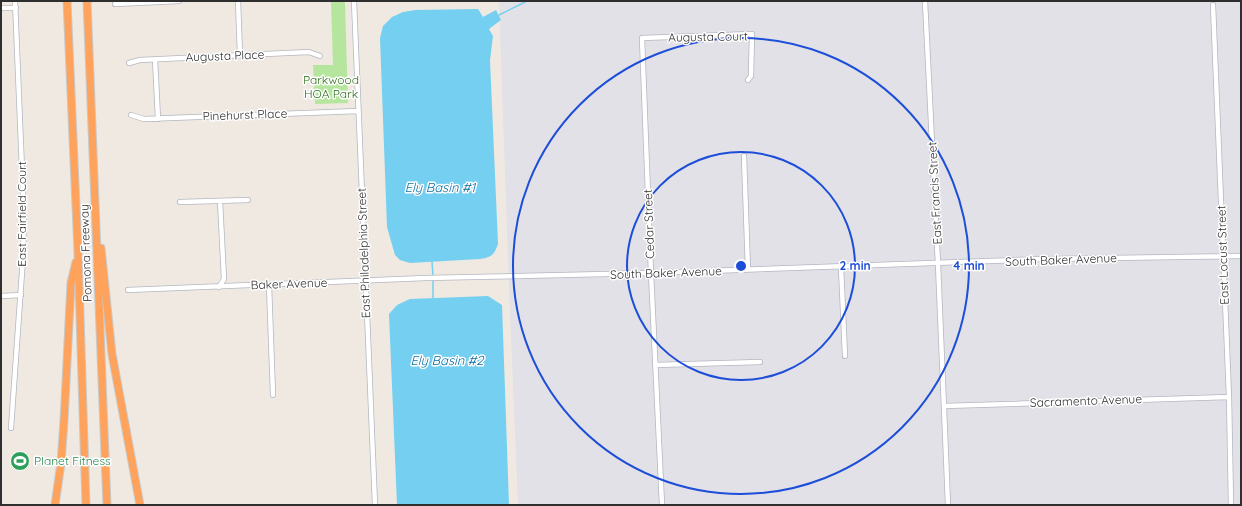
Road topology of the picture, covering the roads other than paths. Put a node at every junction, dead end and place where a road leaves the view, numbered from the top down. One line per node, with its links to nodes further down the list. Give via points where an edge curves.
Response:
1 (15, 1): 11 (street, East Fairfield Court)
2 (67, 1): 26 (highway, Pomona Freeway)
3 (87, 1): 22 (highway, Pomona Freeway)
4 (179, 1): 8 (street)
5 (238, 1): 13 (street)
6 (354, 1): 18 (street, East Philadelphia Street)
7 (925, 1): 29 (street, East Francis Street)
8 (115, 4)
9 (1213, 5): 27 (street, East Locust Street)
10 (1, 8): 11 (street)
11 (16, 8): 38 (street, East Fairfield Court, via 24,218)
12 (642, 38): 17 (street, Augusta Court, via 752,34 751,76); 32 (street, Cedar Street)
13 (240, 55): 14 (street, Augusta Place, via 309,52); 15 (street, Augusta Place)
14 (320, 56)
15 (155, 59): 16 (street, Augusta Place); 20 (street)
16 (129, 64)
17 (748, 80)
18 (358, 111): 20 (street, Pinehurst Place); 34 (street, East Philadelphia Street)
19 (131, 115): 20 (street, Pinehurst Place, via 144,119)
20 (158, 119)
21 (744, 156): 31 (street)
22 (93, 166): 49 (highway, Pomona Freeway); 50 (highway, via 112,354)
23 (248, 200): 24 (street)
24 (220, 201): 25 (street); 36 (street, via 224,279)
25 (180, 202)
26 (78, 252): 47 (highway, via 71,283 61,463); 48 (highway, Pomona Freeway)
27 (1223, 256): 28 (street, South Baker Avenue); 29 (street, South Baker Avenue, via 1044,259); 44 (street, East Locust Street)
28 (1241, 256)
29 (938, 264): 30 (street, South Baker Avenue); 45 (street, East Francis Street)
30 (841, 267): 31 (street, South Baker Avenue); 40 (street)
31 (748, 270): 32 (street, South Baker Avenue)
32 (651, 273): 33 (street, South Baker Avenue); 42 (street, Cedar Street)
33 (450, 278): 34 (street, Baker Avenue)
34 (365, 280): 35 (street, Baker Avenue); 51 (street, East Philadelphia Street)
35 (269, 284): 36 (street, Baker Avenue); 43 (street)
36 (219, 287): 37 (street, Baker Avenue)
37 (128, 290)
38 (20, 295): 39 (street); 46 (street, East Fairfield Court)
39 (1, 296)
40 (845, 356)
41 (760, 362): 42 (street)
42 (655, 366): 52 (street, Cedar Street)
43 (273, 395)
44 (1229, 397): 45 (street, Sacramento Avenue); 54 (street, East Locust Street)
45 (944, 406): 53 (street, East Francis Street)
46 (11, 428)
47 (54, 505)
48 (86, 505)
49 (107, 505)
50 (140, 505)
51 (375, 505)
52 (662, 505)
53 (948, 505)
54 (1232, 505)

